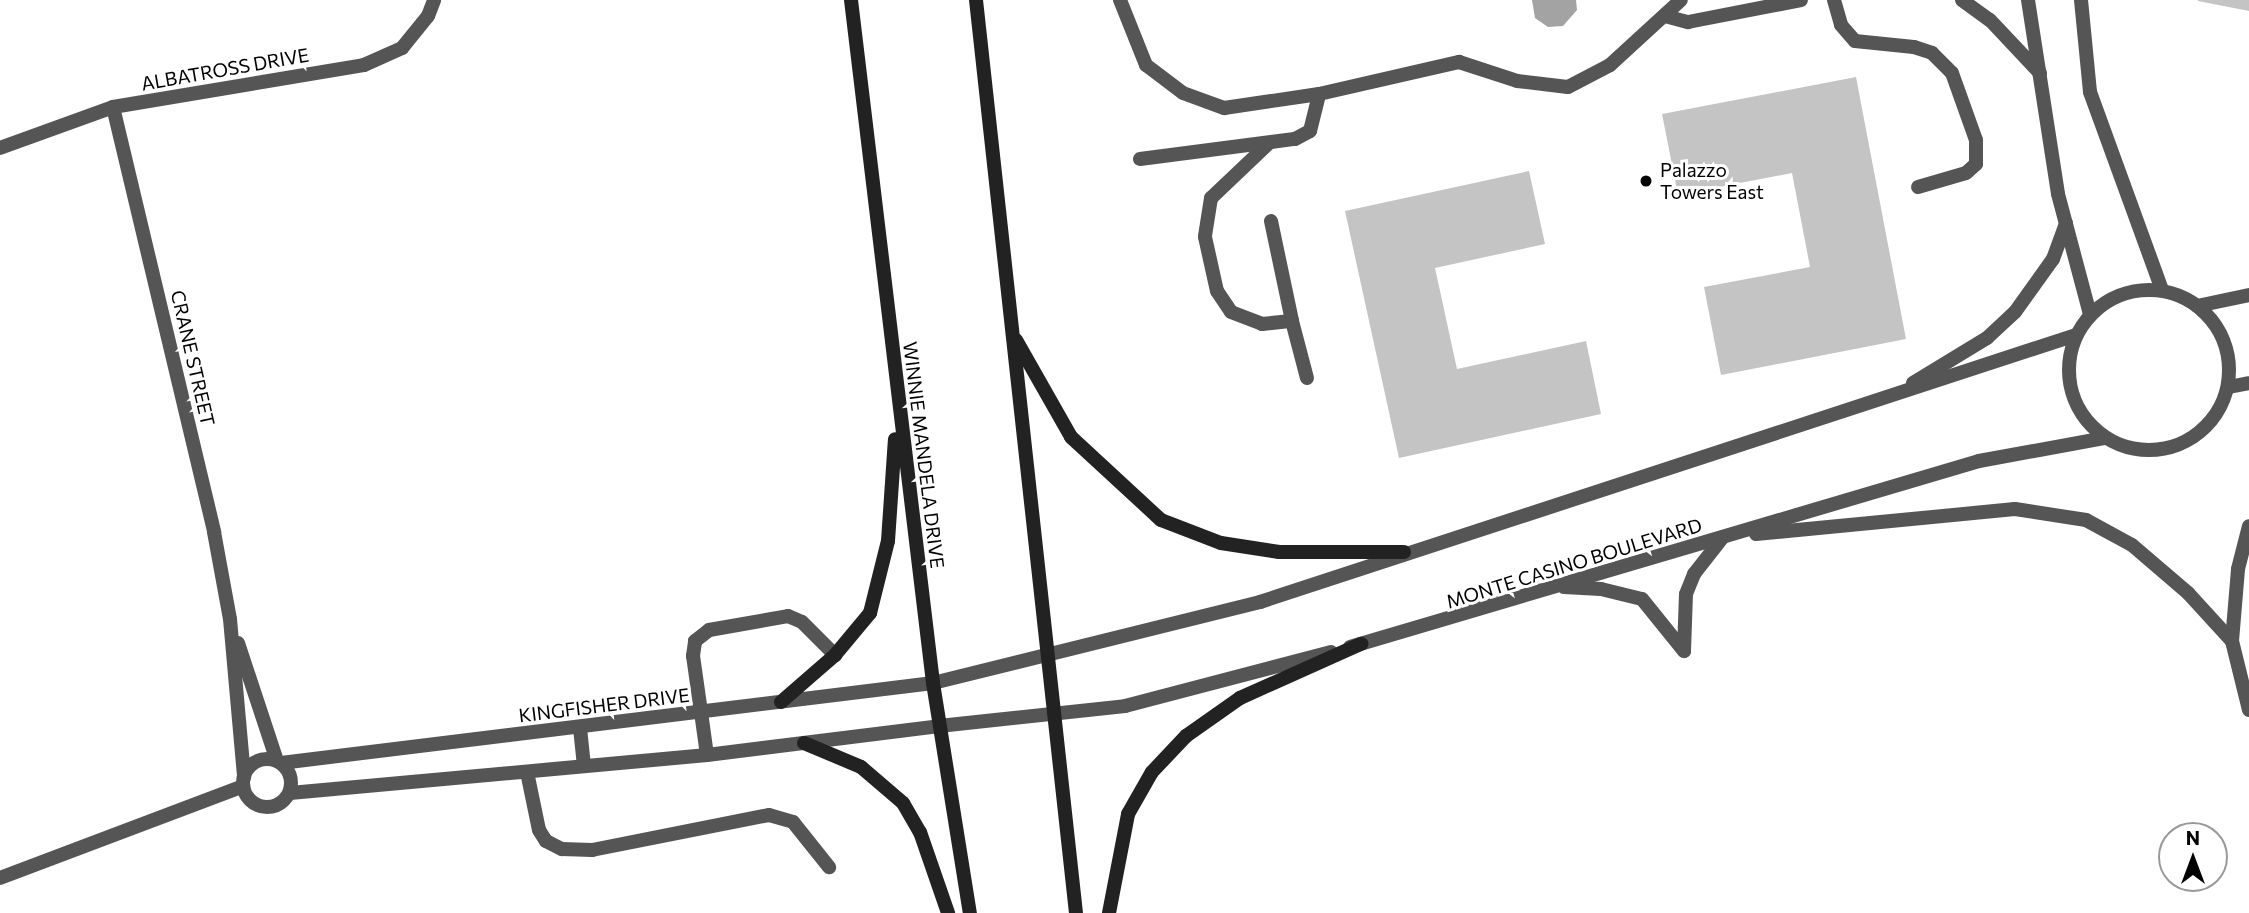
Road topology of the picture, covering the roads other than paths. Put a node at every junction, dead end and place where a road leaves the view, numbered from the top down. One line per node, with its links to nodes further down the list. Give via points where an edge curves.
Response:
1 (434, 0): 14 (street, ALBATROSS DRIVE, via 428,16 402,48 364,65)
2 (851, 0): 32 (main road, WINNIE MANDELA DRIVE)
3 (976, 0): 26 (main road)
4 (1119, 0): 13 (street, via 1146,65 1184,93 1224,108)
5 (1681, 0): 11 (street)
6 (1801, 0): 11 (street, via 1688,22)
7 (1834, 0): 18 (street, via 1841,24 1855,41 1932,53 1952,74 1976,140 1976,164 1966,173)
8 (1962, 0): 12 (street, via 1990,20)
9 (2028, 0): 12 (street)
10 (2081, 0): 21 (street, via 2091,92)
11 (1665, 16): 13 (street, via 1610,65 1568,87 1517,81 1460,62)
12 (2040, 73): 20 (street)
13 (1318, 94): 15 (street, via 1310,131)
14 (113, 107): 16 (street, ALBATROSS DRIVE); 38 (street, CRANE STREET, via 214,532)
15 (1269, 143): 17 (street); 25 (street, via 1211,198 1205,237 1217,291 1231,312 1262,324)
16 (0, 148)
17 (1140, 159)
18 (1918, 187)
19 (1271, 221): 25 (street)
20 (2066, 223): 24 (street); 31 (street, via 2041,277 1997,330 1950,363)
21 (2162, 290): 23 (street); 24 (street, via 2123,293)
22 (2249, 295): 23 (street)
23 (2197, 306): 30 (street, via 2209,315 2228,349)
24 (2090, 314): 27 (street)
25 (1292, 321): 28 (street)
26 (1011, 329): 36 (main road, via 1071,437 1161,520 1221,543 1279,552); 42 (main road)
27 (2076, 335): 31 (street); 33 (street, via 2068,360 2068,382 2081,413)
28 (1307, 378)
29 (2249, 383): 30 (street)
30 (2228, 387): 33 (street, via 2220,410 2204,430 2183,444 2157,451 2129,449)
31 (1878, 401): 36 (street)
32 (898, 407): 41 (main road, via 888,541 880,579 870,612); 43 (main road, WINNIE MANDELA DRIVE)
33 (2104, 438): 35 (street, MONTE CASINO BOULEVARD, via 1979,461)
34 (2249, 526): 39 (street, via 2238,569)
35 (1723, 537): 37 (street, MONTE CASINO BOULEVARD); 37 (street, via 1694,573 1686,594 1684,651 1642,599 1601,589); 39 (street, via 2015,509 2085,520 2132,545 2188,593)
36 (1404, 552): 42 (street, via 1260,602)
37 (1564, 587): 40 (street, MONTE CASINO BOULEVARD)
38 (230, 619): 52 (street, CRANE STREET); 55 (street, CRANE STREET)
39 (2232, 641): 45 (street)
40 (1361, 644): 47 (street, MONTE CASINO BOULEVARD, via 1141,703); 62 (main road, via 1240,698 1186,736 1152,772 1128,814)
41 (835, 655): 44 (main road); 46 (street, via 802,622 788,616 709,629 695,640 693,656)
42 (1046, 659): 43 (street, KINGFISHER DRIVE); 47 (main road)
43 (933, 683): 44 (street, KINGFISHER DRIVE); 48 (main road, WINNIE MANDELA DRIVE)
44 (781, 702): 46 (street, KINGFISHER DRIVE)
45 (2249, 710)
46 (701, 712): 49 (street, KINGFISHER DRIVE); 51 (street)
47 (1053, 718): 48 (street, MONTE CASINO BOULEVARD); 61 (main road)
48 (939, 726): 50 (street); 60 (main road, WINNIE MANDELA DRIVE)
49 (580, 728): 52 (street, KINGFISHER DRIVE); 53 (street)
50 (804, 743): 51 (street); 59 (main road, via 861,768 903,803 920,832)
51 (707, 755): 53 (street)
52 (279, 762): 55 (street, via 260,760); 56 (street, via 291,776)
53 (584, 765): 54 (street)
54 (527, 772): 56 (street); 57 (street, via 539,830 545,841 562,849 592,850 769,815 793,822)
55 (244, 781): 56 (street, via 252,802 264,807 281,803); 58 (street)
56 (290, 793)
57 (828, 867)
58 (0, 878)
59 (948, 913)
60 (970, 913)
61 (1076, 913)
62 (1109, 913)

